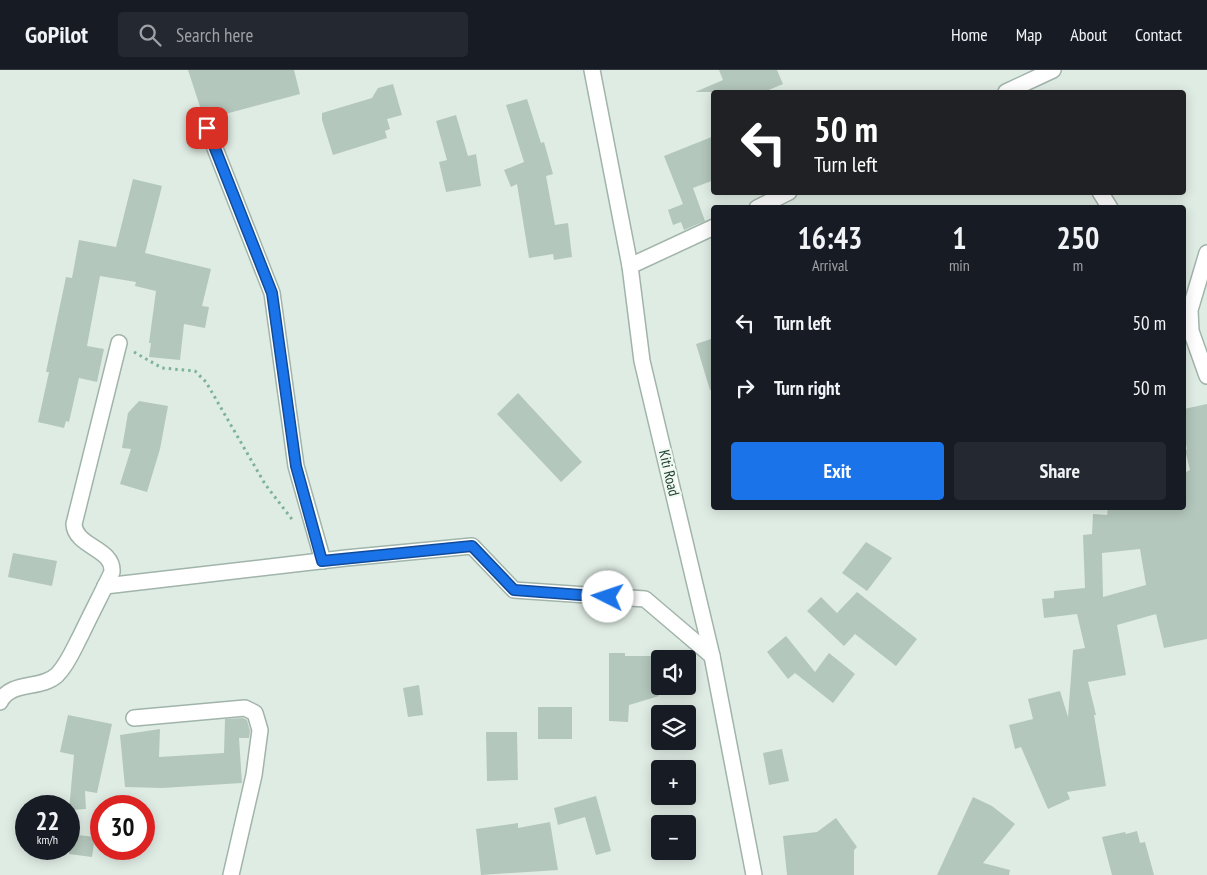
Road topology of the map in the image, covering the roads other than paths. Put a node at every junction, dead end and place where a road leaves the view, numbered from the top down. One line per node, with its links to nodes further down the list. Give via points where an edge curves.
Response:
1 (592, 70): 10 (street, Kiti Road)
2 (1053, 70): 3 (street)
3 (1030, 87): 4 (street)
4 (1016, 90)
5 (207, 128): 14 (street, via 272,293 296,466)
6 (783, 195): 7 (street)
7 (763, 205)
8 (711, 228): 10 (street)
9 (1207, 253): 11 (street)
10 (630, 266): 16 (street, Kiti Road, via 642,361)
11 (1187, 306): 13 (street, via 1191,331)
12 (119, 343): 15 (street, via 74,524 78,535 110,562 112,572)
13 (1207, 376)
14 (322, 561): 15 (street); 16 (street, via 472,546 514,590 645,599)
15 (105, 586): 17 (street, via 58,675 42,684 6,692)
16 (712, 656): 20 (street, Kiti Road)
17 (0, 702)
18 (134, 718): 19 (street, via 245,708 256,713 260,730 254,775)
19 (231, 875)
20 (754, 875)

